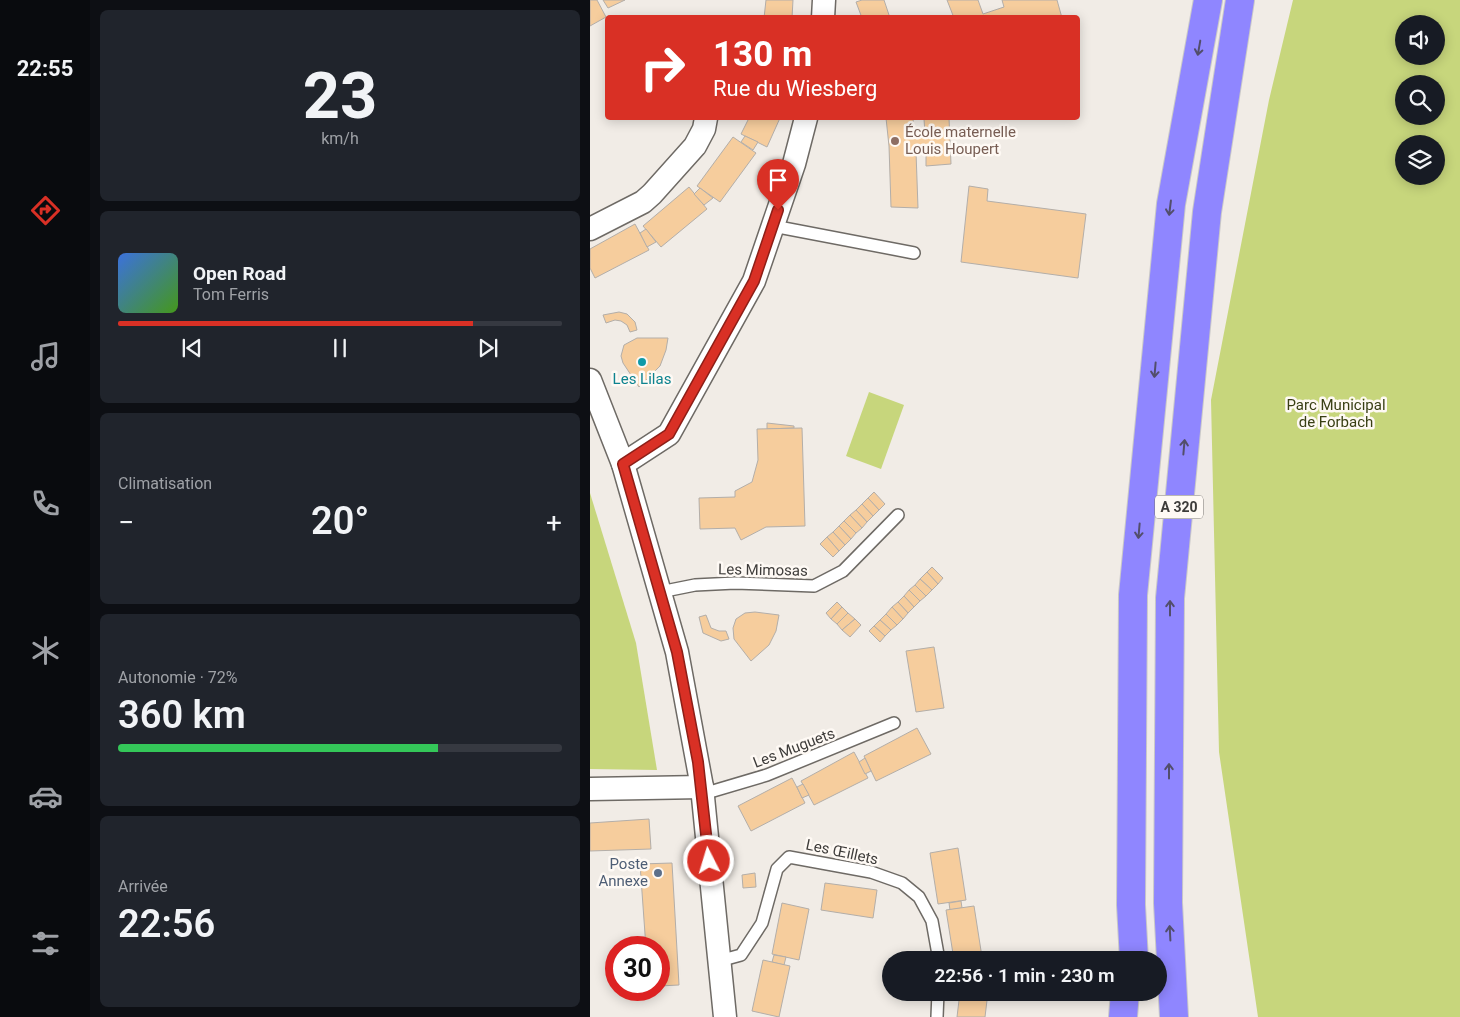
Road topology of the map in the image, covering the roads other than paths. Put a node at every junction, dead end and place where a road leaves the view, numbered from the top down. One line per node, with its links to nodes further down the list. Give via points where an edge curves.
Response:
1 (824, 0): 4 (street)
2 (1208, 0): 17 (highway, A 320, one-way to 17, via 1170,204 1133,595)
3 (1240, 0): 29 (highway, A 320, one-way to 3, via 1168,903 1170,598 1207,212)
4 (822, 15)
5 (706, 120): 8 (street, via 695,146 652,194 643,202)
6 (805, 120): 7 (street)
7 (773, 226): 9 (lane); 11 (street, via 754,281 669,434)
8 (590, 229)
9 (914, 253)
10 (590, 380): 11 (street)
11 (623, 464): 13 (street)
12 (898, 515): 13 (lane, Les Mimosas, via 843,571 814,586 736,583)
13 (660, 592): 16 (street, via 677,652)
14 (894, 723): 16 (lane, Les Muguets, via 767,775)
15 (590, 789): 16 (street)
16 (702, 791): 21 (street)
17 (1132, 905): 19 (highway); 20 (highway, A 320)
18 (938, 951): 21 (lane, Les Œillets, via 932,920 919,897 902,883 870,872 789,857 777,869 762,923 741,955)
19 (1129, 951)
20 (1134, 951)
21 (719, 961): 25 (street)
22 (938, 1001): 26 (lane)
23 (1124, 1001): 27 (highway)
24 (1136, 1001): 28 (highway)
25 (725, 1017)
26 (937, 1017)
27 (1123, 1017)
28 (1137, 1017)
29 (1174, 1017)

